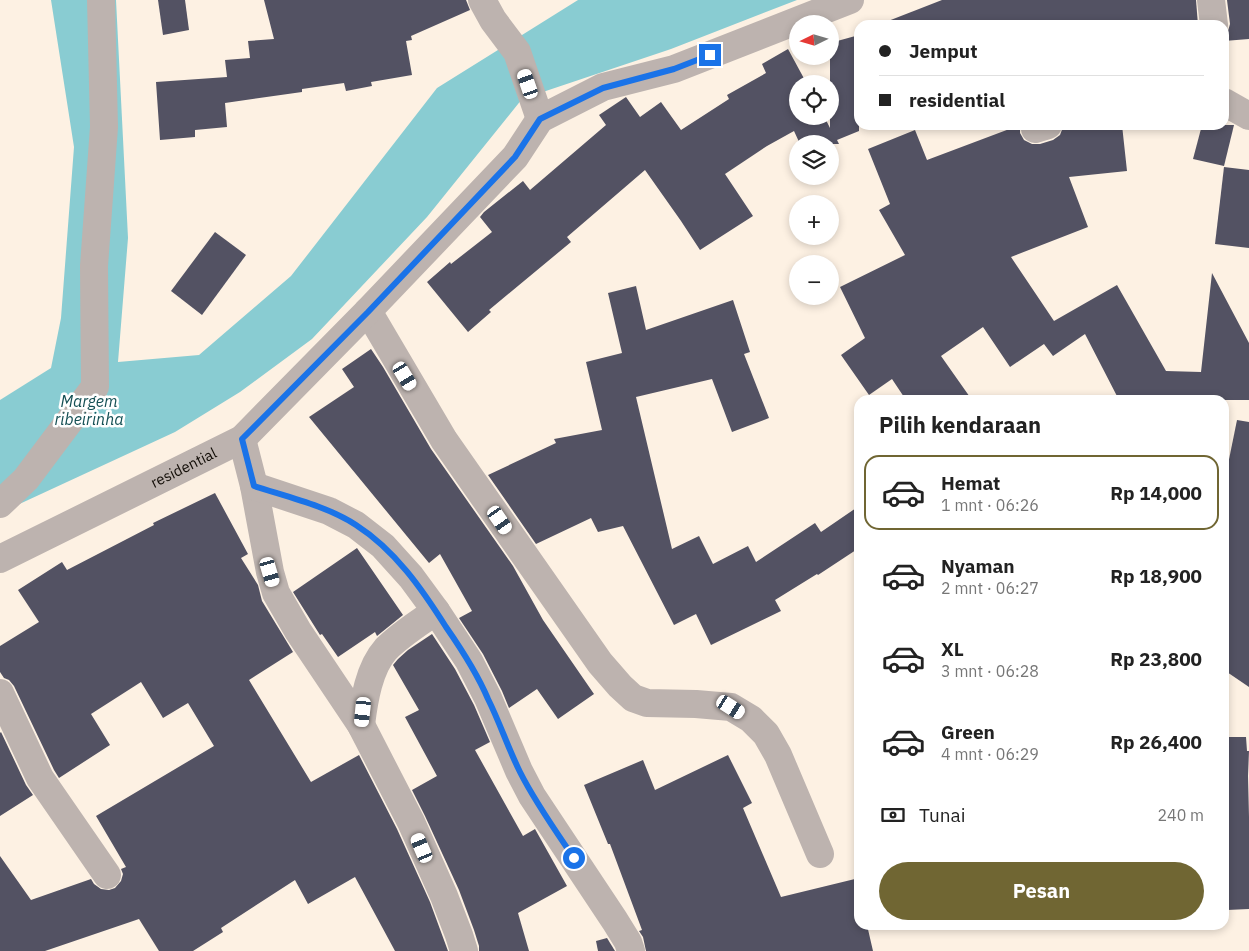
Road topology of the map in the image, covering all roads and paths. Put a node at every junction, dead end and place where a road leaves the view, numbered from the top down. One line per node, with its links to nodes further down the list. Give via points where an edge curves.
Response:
1 (101, 0): 12 (street, via 104,127 94,266 96,387 26,479)
2 (482, 0): 8 (street, via 492,20 517,52)
3 (850, 0): 8 (street, via 674,69 603,88)
4 (1211, 0): 5 (street)
5 (1213, 20)
6 (1229, 105): 7 (street)
7 (1249, 116)
8 (540, 119): 9 (street, residential, via 515,157)
9 (368, 312): 10 (street, residential); 17 (street, via 444,440 600,663 633,698 647,703 731,707 750,719 766,734 778,755)
10 (242, 439): 11 (street); 13 (street, residential)
11 (254, 486): 14 (street, via 329,511 356,525 384,546); 16 (street, via 276,593)
12 (0, 504)
13 (0, 560)
14 (436, 610): 16 (street, via 386,649 376,664 364,699); 20 (street, via 469,661 532,796 615,921)
15 (2, 705): 18 (street, via 40,778)
16 (361, 725): 19 (street, via 411,822)
17 (820, 854)
18 (107, 875)
19 (464, 951)
20 (631, 951)

